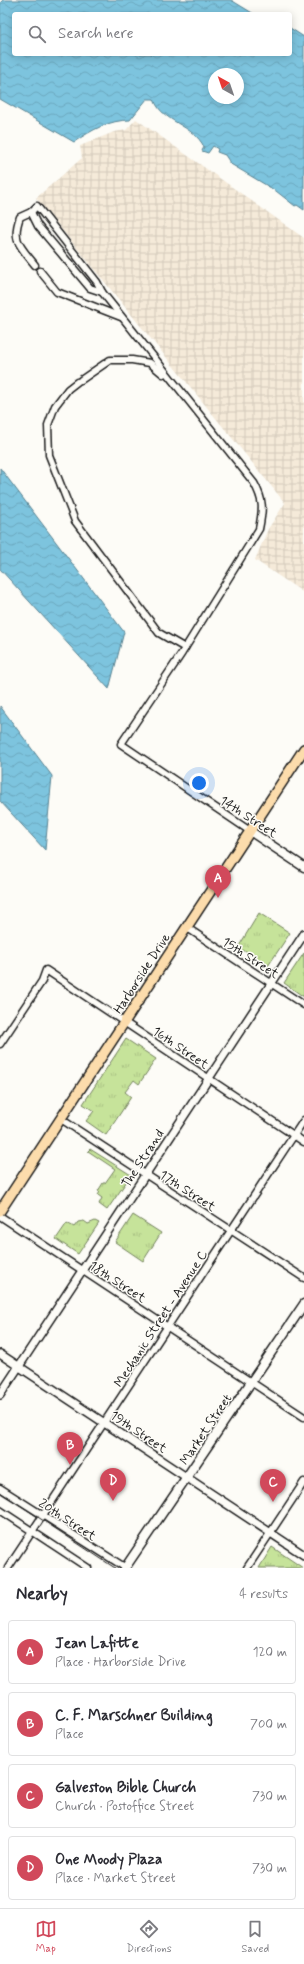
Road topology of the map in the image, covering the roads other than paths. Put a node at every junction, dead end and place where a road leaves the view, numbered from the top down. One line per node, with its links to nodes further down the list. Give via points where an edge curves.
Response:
1 (31, 212): 2 (street, via 20,217 16,226 17,243); 4 (street, via 38,226 90,288); 4 (street, via 38,206)
2 (35, 265)
3 (40, 271): 5 (street, via 57,292)
4 (102, 292): 5 (street)
5 (122, 317): 6 (street)
6 (171, 380): 7 (street, via 254,483 262,497 259,529); 7 (street, via 150,363 110,360 68,389 55,406 48,425 49,455 75,521 159,633)
7 (185, 648): 9 (street, 14th Street, via 120,744)
8 (304, 749): 9 (main road, Harborside Drive)
9 (250, 831): 10 (main road, 14th Street); 11 (main road, Harborside Drive)
10 (304, 867)
11 (186, 927): 13 (street, 15th Street); 15 (main road, Harborside Drive)
12 (304, 934): 13 (street, The Strand)
13 (271, 983): 14 (street, 15th Street); 17 (street, The Strand)
14 (304, 1005)
15 (124, 1022): 16 (street, 16th Street, via 46,970 42,981); 17 (street, 16th Street); 18 (main road, Harborside Drive)
16 (0, 1044)
17 (208, 1079): 20 (street, 16th Street); 22 (street, The Strand)
18 (61, 1119): 22 (street, 17th Street); 23 (main road, Harborside Drive)
19 (304, 1120): 20 (street, Mechanic Street - Avenue C)
20 (294, 1135): 21 (street, 16th Street); 25 (street, Mechanic Street - Avenue C)
21 (304, 1142)
22 (145, 1175): 25 (street, 17th Street); 26 (street, The Strand)
23 (0, 1211)
24 (0, 1216): 26 (street, 18th Street)
25 (231, 1231): 27 (street, 17th Street); 29 (street, Mechanic Street - Avenue C)
26 (82, 1270): 29 (street, 18th Street); 31 (street, The Strand)
27 (304, 1278)
28 (304, 1304): 32 (main road, Market Street)
29 (168, 1327): 32 (street, 18th Street); 35 (street, Mechanic Street - Avenue C)
30 (0, 1354): 31 (street, 19th Street)
31 (19, 1367): 33 (street, The Strand); 35 (street, 19th Street)
32 (251, 1382): 34 (street, 18th Street); 36 (main road, Market Street)
33 (0, 1395)
34 (304, 1417)
35 (104, 1423): 36 (street, 19th Street); 40 (street, Mechanic Street - Avenue C)
36 (187, 1478): 42 (street, 19th Street); 46 (main road, Market Street)
37 (304, 1482): 42 (street)
38 (0, 1488): 40 (street, 20th Street)
39 (0, 1510): 41 (street)
40 (43, 1515): 41 (street, Mechanic Street - Avenue C); 46 (street, 20th Street)
41 (32, 1532): 44 (street, Mechanic Street - Avenue C); 45 (street)
42 (271, 1532): 43 (street, 19th Street); 47 (street)
43 (304, 1555)
44 (8, 1568)
45 (88, 1568)
46 (125, 1568)
47 (247, 1568)

